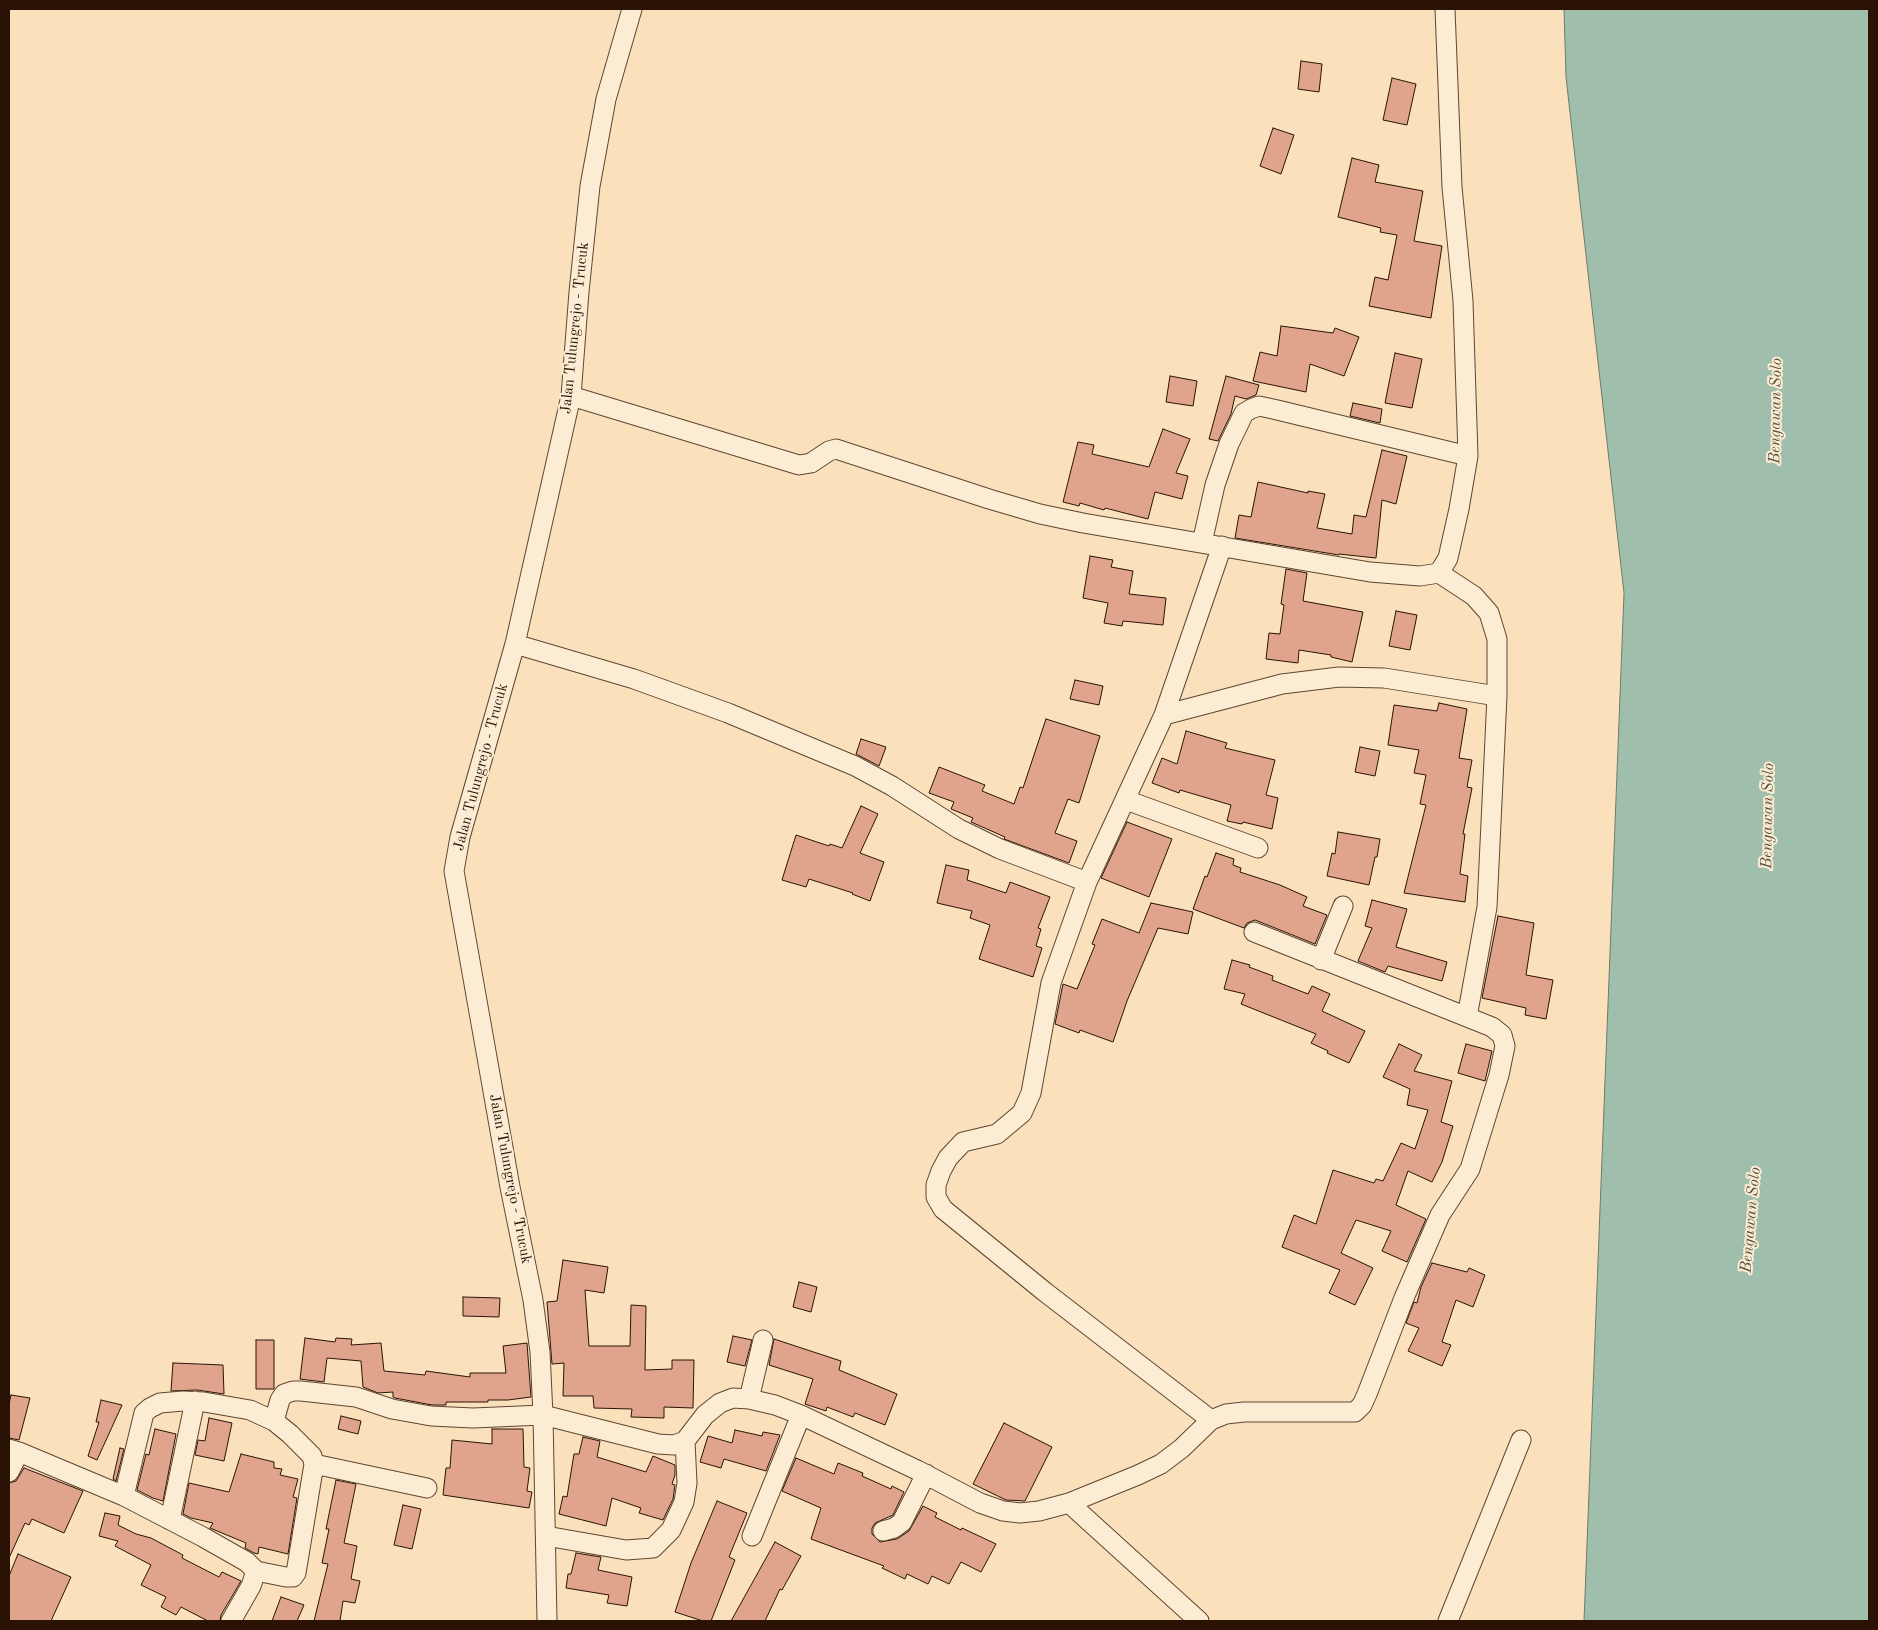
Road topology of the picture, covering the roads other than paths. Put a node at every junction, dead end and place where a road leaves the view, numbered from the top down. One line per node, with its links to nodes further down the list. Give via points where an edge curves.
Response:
1 (632, 9): 3 (street, Jalan Tulungrejo - Trucuk, via 606,99 590,186)
2 (1445, 9): 4 (street, via 1452,187 1463,301)
3 (571, 396): 5 (street, via 799,465 811,463 829,450 836,449 1040,514); 8 (street, Jalan Tulungrejo - Trucuk)
4 (1468, 456): 5 (street, via 1259,406 1244,413 1229,444 1215,485); 7 (street, via 1448,558)
5 (1202, 543): 6 (street)
6 (1222, 546): 7 (street, via 1370,572 1420,576); 10 (street)
7 (1439, 573): 9 (street, via 1474,596 1489,614 1497,639)
8 (515, 644): 13 (street, via 634,679 736,716 855,766 1000,849); 21 (street, Jalan Tulungrejo - Trucuk, via 460,837 454,871 533,1300)
9 (1497, 696): 10 (street, via 1384,678 1339,677 1282,684); 17 (street, via 1487,907)
10 (1164, 715): 11 (street)
11 (1126, 800): 12 (street); 13 (street)
12 (1258, 848)
13 (1087, 882): 23 (street, via 1050,983 1031,1093 1022,1113 998,1134 964,1142 948,1158 941,1171 936,1197 944,1209 1045,1292)
14 (1343, 906): 16 (street)
15 (1254, 932): 16 (street)
16 (1321, 960): 17 (street)
17 (1466, 1018): 23 (street, via 1492,1027 1502,1035 1505,1046 1499,1075 1470,1169 1440,1215 1362,1405 1355,1412 1244,1412)
18 (763, 1340): 19 (street)
19 (749, 1399): 22 (street); 25 (street, via 733,1398 720,1403 705,1414)
20 (195, 1401): 24 (street, via 250,1410); 32 (street, via 160,1403 144,1413); 34 (street)
21 (543, 1415): 24 (street, via 431,1416 392,1409 356,1397 293,1391 284,1394 280,1400); 25 (street, via 658,1444 674,1445); 36 (street, Jalan Tulungrejo - Trucuk)
22 (801, 1415): 30 (street); 37 (street)
23 (1211, 1420): 33 (street, via 1161,1464)
24 (274, 1421): 28 (street, via 312,1456)
25 (684, 1440): 36 (street, via 687,1483 684,1502 671,1530 653,1548 626,1550)
26 (1521, 1440): 42 (street)
27 (14, 1450): 29 (street); 32 (street)
28 (314, 1464): 31 (street); 38 (street, via 296,1574 286,1577)
29 (9, 1472)
30 (926, 1474): 33 (street, via 980,1503 1003,1511 1039,1511); 35 (street, via 902,1522)
31 (428, 1488)
32 (124, 1496): 34 (street)
33 (1069, 1503): 41 (street)
34 (170, 1520): 38 (street, via 236,1555)
35 (883, 1531)
36 (546, 1536): 40 (street, Jalan Tulungrejo - Trucuk)
37 (752, 1536)
38 (256, 1571): 39 (street)
39 (231, 1621)
40 (547, 1621)
41 (1199, 1621)
42 (1448, 1621)

